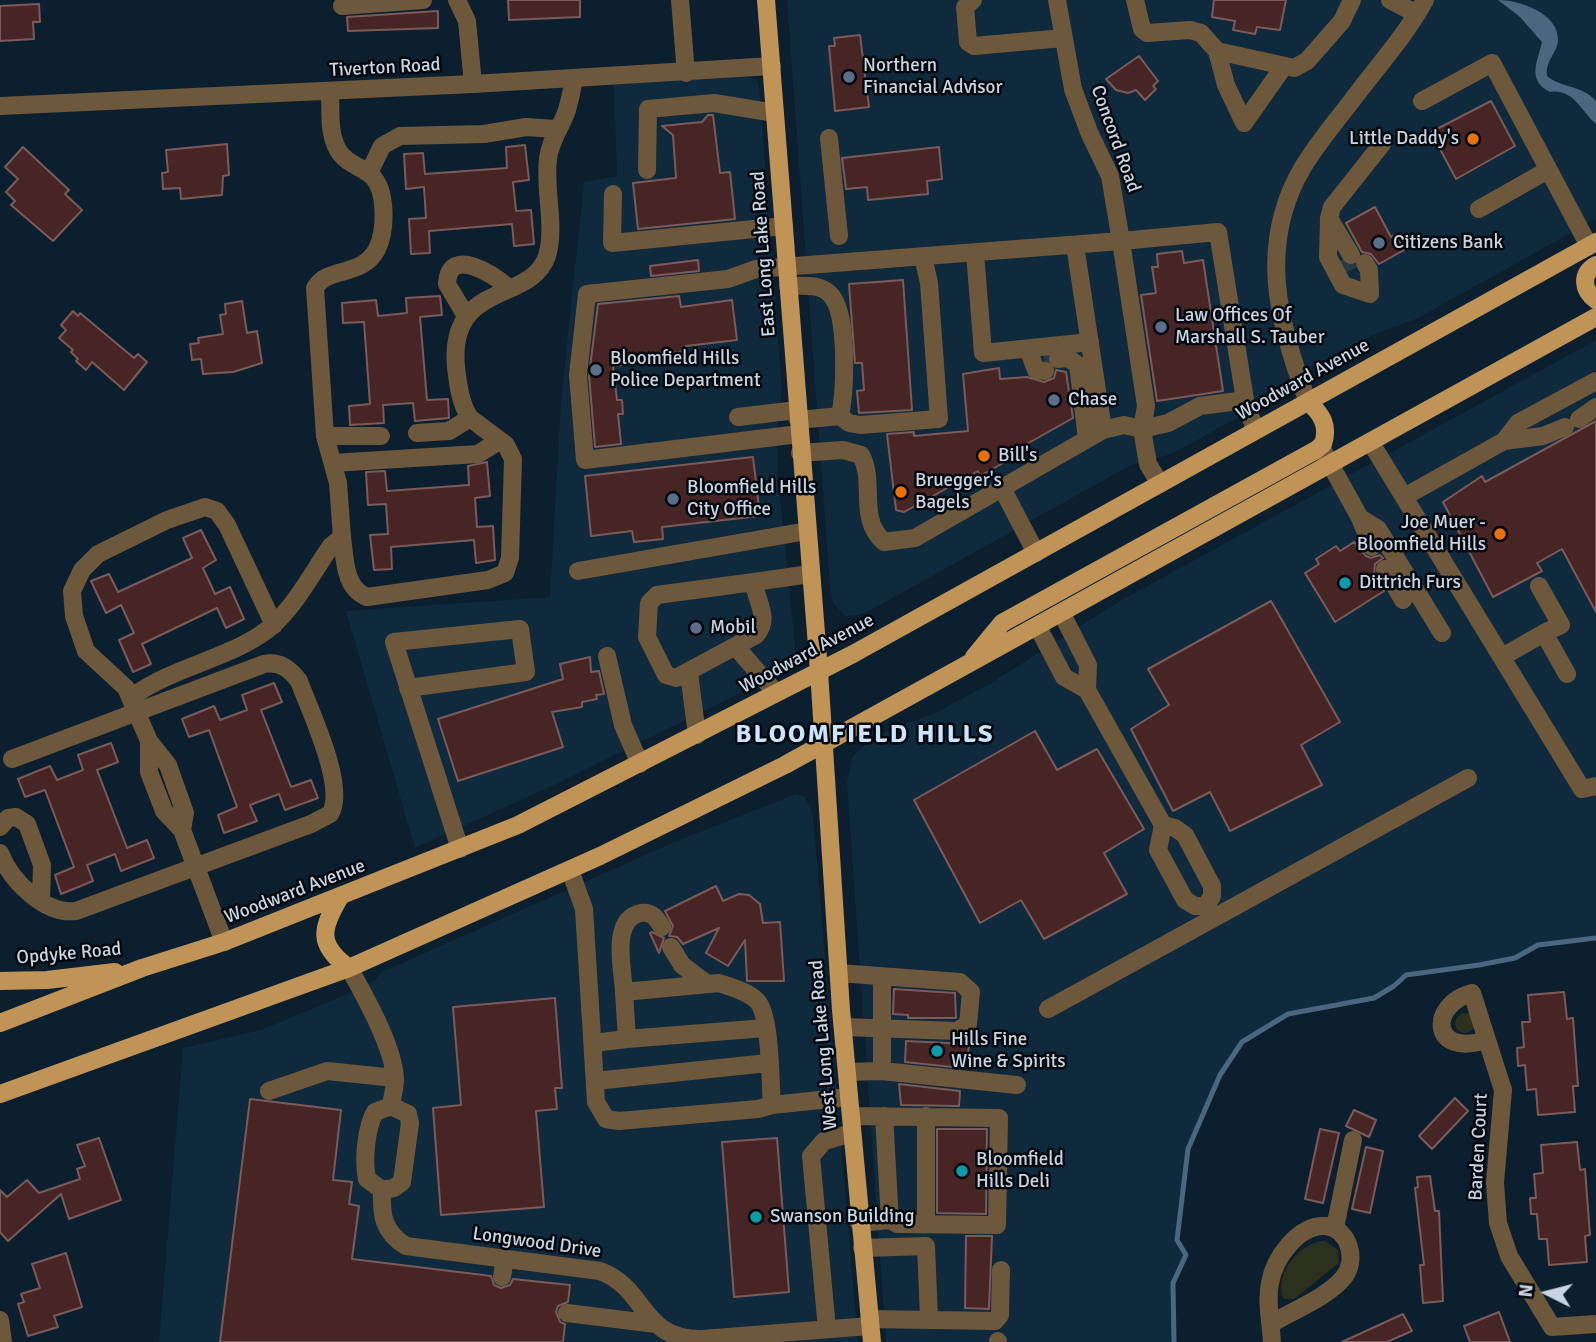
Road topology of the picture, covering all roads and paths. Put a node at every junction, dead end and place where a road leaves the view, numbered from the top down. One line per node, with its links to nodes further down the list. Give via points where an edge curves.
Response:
1 (423, 0): 10 (street)
2 (457, 0): 19 (street, via 467,21)
3 (680, 0): 17 (street)
4 (766, 0): 15 (main road, East Long Lake Road)
5 (973, 0): 13 (street, via 965,7 968,42 974,46)
6 (1057, 0): 13 (street, Concord Road)
7 (1135, 0): 14 (street, via 1147,33 1190,30 1201,33)
8 (1352, 0): 16 (street, via 1342,21 1307,61 1294,68)
9 (1390, 0): 12 (street)
10 (378, 2): 11 (street)
11 (342, 6)
12 (1421, 7): 51 (street, via 1314,150 1283,212 1275,260 1278,301 1284,334)
13 (1063, 38): 35 (street, Concord Road, via 1078,105 1110,176)
14 (1217, 51): 16 (street); 16 (street, via 1226,85 1244,123)
15 (772, 66): 17 (street, Tiverton Road); 23 (main road, East Long Lake Road)
16 (1284, 66)
17 (686, 73): 18 (street, Tiverton Road)
18 (574, 79): 19 (street, Tiverton Road); 24 (street, via 568,110)
19 (473, 84): 20 (street, Tiverton Road)
20 (330, 92): 22 (street, Tiverton Road); 29 (street, via 336,147 346,160)
21 (1422, 101): 28 (street, via 1492,63)
22 (0, 106)
23 (775, 113): 27 (street, via 714,103 648,109); 33 (main road, East Long Lake Road)
24 (556, 129): 29 (street, via 400,136 382,146); 43 (street, via 548,160 547,256 536,271)
25 (829, 138): 34 (street)
26 (1382, 144): 32 (street, via 1337,197)
27 (647, 170)
28 (1548, 170): 31 (street); 36 (street)
29 (369, 173): 61 (street, via 381,194 383,220 377,250 362,266 322,279 315,288)
30 (613, 194): 33 (street, via 612,243)
31 (1479, 209)
32 (1329, 218): 32 (street, via 1328,257 1343,285 1370,294)
33 (783, 226): 41 (main road, East Long Lake Road)
34 (839, 236)
35 (1121, 241): 37 (street); 50 (street, via 1218,232); 57 (street, Concord Road, via 1146,405)
36 (1592, 244): 51 (main road, Woodward Avenue)
37 (1074, 245): 38 (street); 47 (street)
38 (975, 253): 39 (street); 48 (street, via 983,353)
39 (923, 257): 41 (street); 53 (street, via 939,419 860,425)
40 (1596, 265): 44 (main road, via 1584,279 1586,290)
41 (787, 267): 42 (main road, East Long Lake Road); 56 (street, via 749,270 728,279 587,294 578,375 585,460 720,445)
42 (788, 286): 53 (street, via 814,286 830,294 836,307 844,386); 56 (main road, East Long Lake Road)
43 (509, 288): 45 (street); 45 (street, via 478,267 455,267 448,276 448,287)
44 (1596, 300)
45 (466, 316): 55 (street, via 457,339 456,360 461,400)
46 (1596, 317): 65 (main road)
47 (1090, 342): 48 (street); 60 (street)
48 (1044, 361): 60 (street, via 1074,361)
49 (1596, 381): 64 (street, via 1518,423)
50 (1245, 400): 57 (street, via 1200,406 1168,423); 58 (street)
51 (1308, 402): 58 (main road, Woodward Avenue); 66 (main road, via 1324,419 1326,436)
52 (1596, 407): 64 (street, via 1544,436)
53 (840, 416): 56 (street)
54 (738, 417): 56 (street)
55 (470, 418): 59 (street, via 449,431); 63 (street)
56 (798, 421): 67 (main road, East Long Lake Road)
57 (1143, 429): 60 (street, via 1124,425); 70 (street, Concord Road, via 1148,464)
58 (1255, 430): 70 (main road, Woodward Avenue)
59 (417, 433)
60 (1095, 435): 71 (street)
61 (325, 436): 62 (street); 68 (street)
62 (381, 436)
63 (499, 441): 68 (street, via 478,454); 75 (street, via 513,459 510,564 501,576 367,597 350,580)
64 (1504, 441): 72 (street)
65 (1371, 443): 69 (main road); 72 (street)
66 (1321, 446): 69 (street); 92 (main road, via 1002,623)
67 (800, 453): 71 (street, via 843,450 861,455 866,464 869,520 884,542 915,538); 74 (main road, East Long Lake Road)
68 (333, 463): 75 (street)
69 (1330, 466): 73 (street); 84 (main road)
70 (1160, 484): 77 (main road, Woodward Avenue)
71 (1002, 488): 77 (street)
72 (1404, 497): 91 (street)
73 (1360, 518): 76 (street); 87 (street, via 1378,529)
74 (807, 531): 79 (street); 80 (main road, East Long Lake Road)
75 (342, 537): 85 (street)
76 (1372, 547)
77 (1036, 553): 93 (main road, Woodward Avenue)
78 (1385, 569): 83 (street)
79 (578, 571)
80 (810, 574): 81 (street); 93 (main road, East Long Lake Road)
81 (754, 582): 89 (street, via 764,627); 94 (street, via 657,595 649,603 647,637 666,675 676,678)
82 (1539, 586): 88 (street, via 1561,625)
83 (1403, 600)
84 (1062, 614): 86 (main road); 97 (street, via 1088,665)
85 (274, 625): 99 (street, via 249,642 156,681); 99 (street, via 227,525 213,509 192,509 112,545 82,570 71,600 86,650)
86 (1038, 627): 92 (main road); 97 (street, via 1064,677)
87 (1442, 633)
88 (1544, 634): 91 (street); 95 (street)
89 (736, 647): 94 (street); 98 (street)
90 (607, 656): 103 (street, via 623,725)
91 (1502, 657): 105 (street, via 1583,789)
92 (967, 665): 101 (main road)
93 (819, 671): 98 (main road, Woodward Avenue); 101 (main road, West Long Lake Road)
94 (689, 673): 100 (street)
95 (1567, 674)
96 (408, 688): 96 (street, via 394,642 520,629 526,672); 108 (street)
97 (1087, 690): 106 (street)
98 (776, 693): 100 (main road, Woodward Avenue)
99 (135, 704): 102 (street); 110 (street, via 149,741 169,765 185,813 182,830); 110 (street, via 269,663 286,667 299,681 336,789 335,806 312,824)
100 (697, 735): 103 (main road, Woodward Avenue)
101 (824, 744): 111 (main road); 120 (main road, West Long Lake Road)
102 (12, 759)
103 (640, 764): 108 (main road, Woodward Avenue)
104 (1468, 778): 114 (street)
105 (1596, 786)
106 (1163, 825): 114 (street, via 1185,835 1191,845 1212,886); 114 (street, via 1158,850 1185,900)
107 (0, 827): 113 (street, via 16,817 27,824 42,865)
108 (460, 849): 112 (main road, Woodward Avenue)
109 (0, 853): 113 (street, via 16,878)
110 (197, 868): 113 (street, via 76,911 58,911); 116 (street)
111 (570, 870): 119 (main road); 132 (street, via 584,909)
112 (340, 897): 116 (main road, Woodward Avenue); 119 (main road, via 327,919 326,945)
113 (41, 901)
114 (1209, 913): 125 (street)
115 (662, 927): 124 (street, via 647,913 638,913 624,926)
116 (224, 942): 118 (main road, Woodward Avenue)
117 (671, 947): 123 (street, via 682,965)
118 (142, 968): 122 (main road, Opdyke Road); 126 (main road, Woodward Avenue)
119 (349, 968): 136 (street); 140 (main road)
120 (839, 973): 121 (street); 127 (main road, West Long Lake Road)
121 (882, 977): 128 (street); 128 (street, via 960,982 971,992 968,1024 957,1031)
122 (0, 981)
123 (708, 984): 124 (street); 129 (street, via 730,986 752,997 762,1010)
124 (624, 992): 130 (street)
125 (1048, 1009)
126 (0, 1023)
127 (843, 1027): 128 (street); 134 (main road, West Long Lake Road)
128 (883, 1027): 135 (street)
129 (765, 1028): 130 (street); 133 (street)
130 (627, 1039): 132 (street)
131 (1486, 1040): 162 (street, Barden Court, via 1503,1090 1495,1183 1503,1240 1552,1327)
132 (593, 1043): 137 (street)
133 (768, 1063): 137 (street); 142 (street)
134 (847, 1072): 135 (street); 141 (main road, West Long Lake Road)
135 (882, 1072): 138 (street)
136 (395, 1078): 139 (street, via 327,1071); 143 (street)
137 (595, 1081): 142 (street, via 597,1108 612,1121)
138 (1017, 1085)
139 (269, 1091)
140 (0, 1094)
141 (849, 1097): 142 (street); 146 (main road, West Long Lake Road)
142 (772, 1105)
143 (391, 1106): 148 (street, Longwood Drive, via 375,1112 371,1119 365,1169 367,1179); 148 (street, via 408,1114 410,1123 402,1182)
144 (884, 1116): 145 (street); 146 (street); 149 (street)
145 (926, 1116): 151 (street); 151 (street, via 999,1118 997,1225)
146 (851, 1125): 150 (main road, West Long Lake Road); 163 (street, via 824,1141 811,1156)
147 (1353, 1140): 152 (street)
148 (382, 1190): 154 (street, Longwood Drive, via 383,1219 396,1240 406,1246)
149 (890, 1220): 150 (street); 151 (street)
150 (859, 1223): 153 (main road, West Long Lake Road)
151 (926, 1224)
152 (1335, 1228): 161 (street, via 1325,1226 1305,1233 1278,1259 1269,1285); 161 (street, via 1348,1244 1351,1257 1344,1277)
153 (862, 1248): 158 (street, via 926,1246); 164 (main road, West Long Lake Road)
154 (505, 1259): 156 (street); 160 (street, Longwood Drive, via 615,1277)
155 (1001, 1270): 158 (street, Longwood Drive, via 1000,1315 995,1321)
156 (502, 1277)
157 (567, 1313): 160 (street)
158 (929, 1318): 164 (street, Longwood Drive)
159 (0, 1320): 166 (street)
160 (656, 1324): 165 (street, Longwood Drive, via 692,1339)
161 (1271, 1324): 167 (street)
162 (1596, 1324)
163 (827, 1329): 164 (street, Longwood Drive); 165 (street, Longwood Drive)
164 (870, 1329)
165 (753, 1339)
166 (3, 1342)
167 (1272, 1342)

